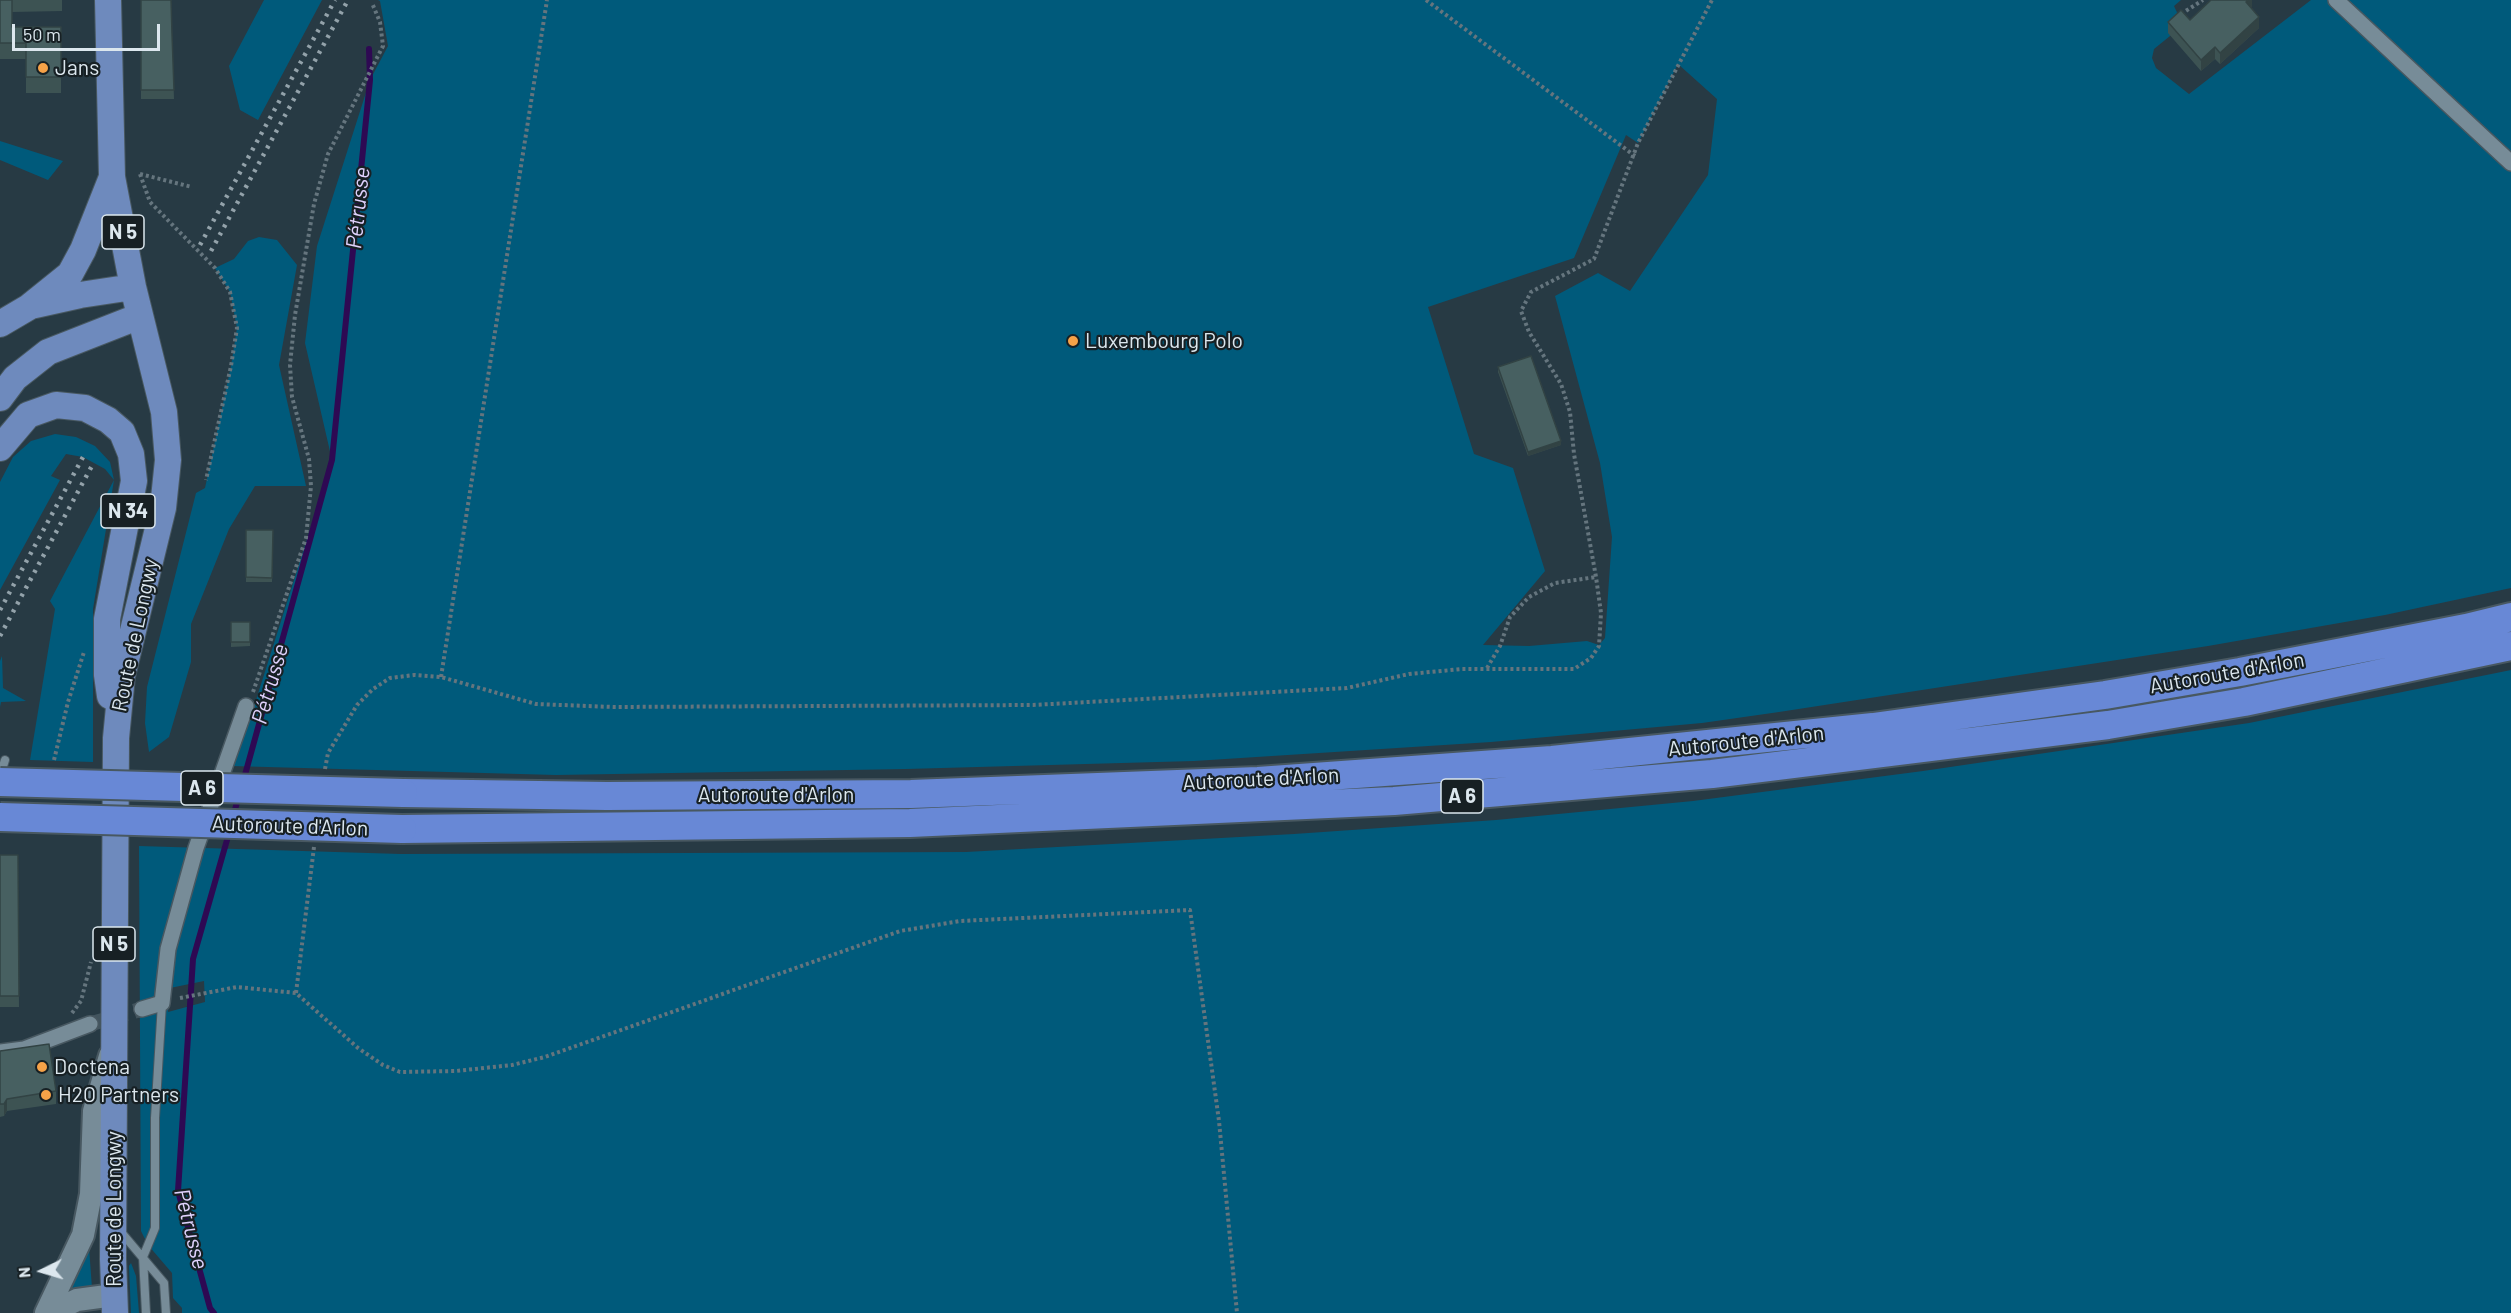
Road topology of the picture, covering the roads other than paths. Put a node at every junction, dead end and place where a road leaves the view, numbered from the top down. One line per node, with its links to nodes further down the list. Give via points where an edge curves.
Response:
1 (108, 0): 4 (main road, Route de Longwy / N 5)
2 (2336, 0): 3 (street)
3 (2511, 163)
4 (112, 177): 5 (main road, Route de Longwy / N 5); 6 (main road, via 70,274)
5 (133, 287): 6 (main road); 7 (main road, Route de Longwy / N 5)
6 (29, 307): 8 (main road)
7 (140, 316): 9 (main road, via 48,352 15,378); 14 (main road, Route de Longwy / N 5, via 164,412 168,460 163,508 122,676)
8 (0, 324)
9 (0, 398)
10 (0, 448): 14 (main road, N 34, via 28,415 56,405 85,408 108,420 122,432 131,454 134,481 107,619 107,675)
11 (2511, 617): 15 (highway, Autoroute d'Arlon / A 6, bridge, via 2252,670 1873,727 1552,760 1258,781 923,794 607,796 403,793)
12 (2511, 646): 17 (highway, Autoroute d'Arlon / A 6, bridge, via 2244,702 2120,723 1700,776 1394,801 910,823 402,829)
13 (246, 706): 18 (street, via 196,848 168,949)
14 (116, 738): 21 (main road, Route de Longwy / N 5)
15 (2, 771): 16 (lane)
16 (0, 776)
17 (0, 818)
18 (166, 1001): 19 (street); 24 (lane, via 154,1118 155,1228)
19 (142, 1009)
20 (90, 1024): 22 (street, via 24,1049)
21 (114, 1041): 23 (main road, Route de Longwy / N 5); 26 (main road, via 94,1111 91,1194 83,1235)
22 (0, 1052)
23 (113, 1223): 24 (lane); 25 (main road, Route de Longwy / N 5)
24 (143, 1257): 27 (lane); 28 (lane, via 164,1282)
25 (111, 1307): 26 (main road, via 77,1300)
26 (48, 1313)
27 (146, 1313)
28 (166, 1313)

